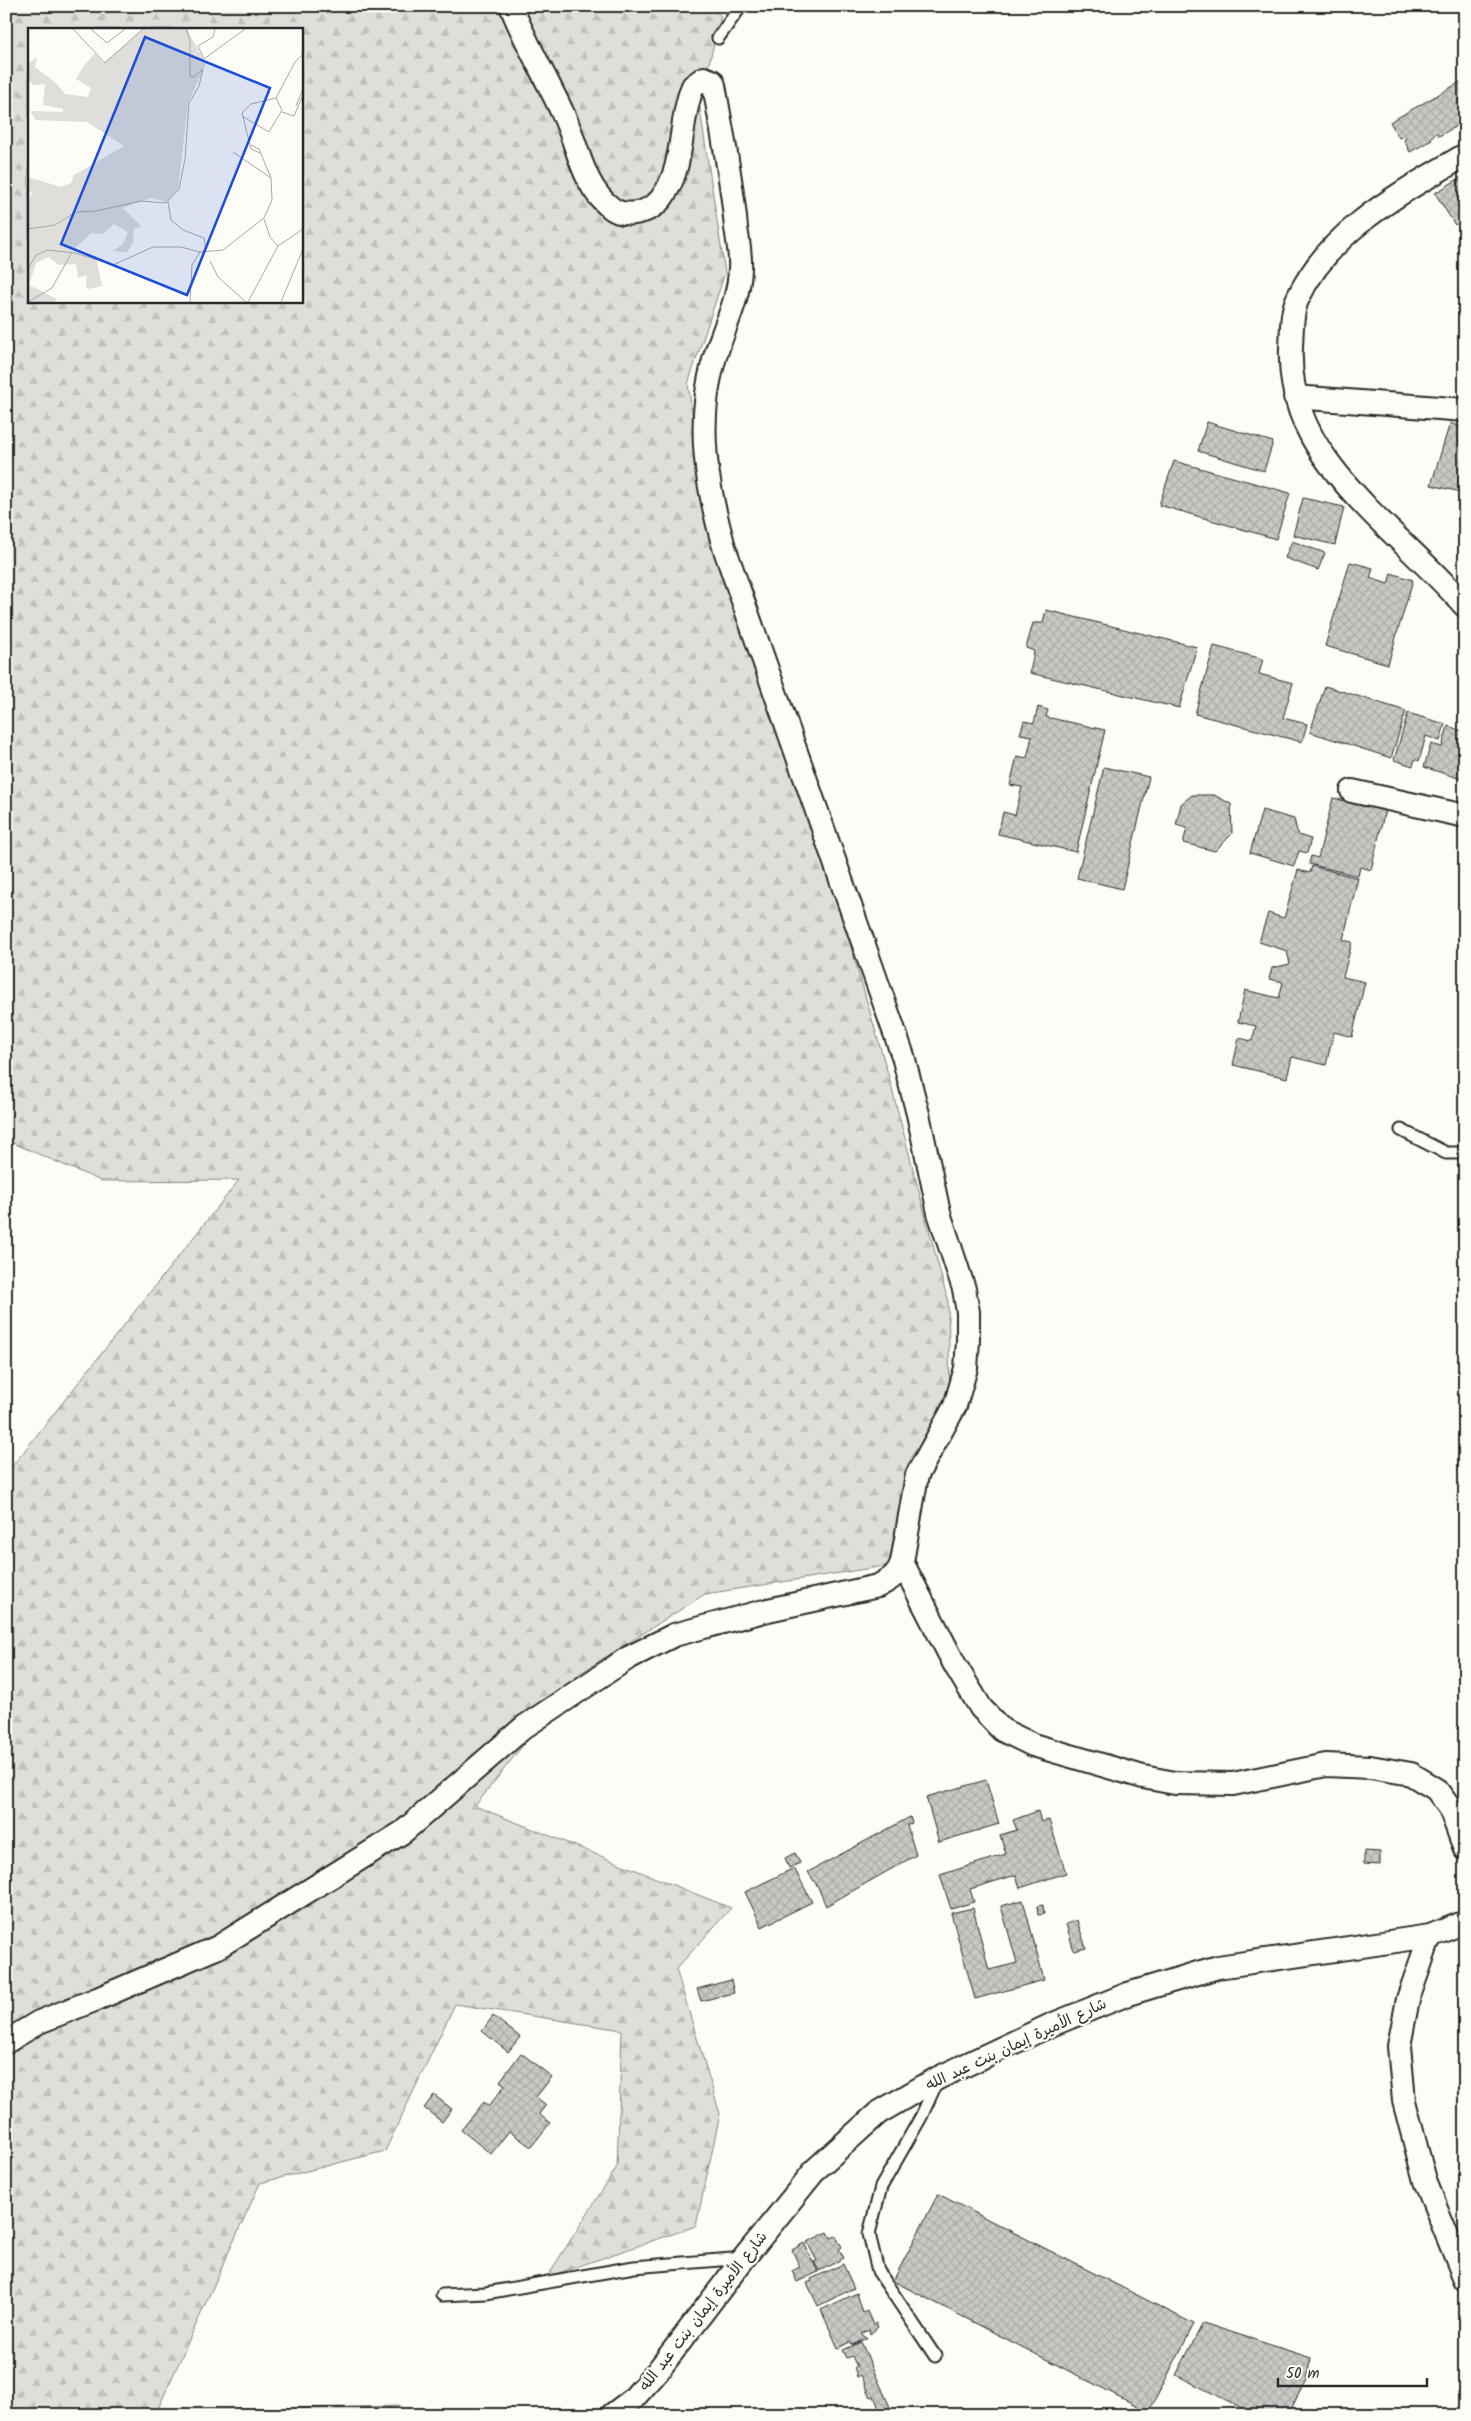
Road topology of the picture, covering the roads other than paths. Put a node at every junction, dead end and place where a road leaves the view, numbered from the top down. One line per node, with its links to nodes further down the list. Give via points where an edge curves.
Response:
1 (511, 6): 12 (street, via 569,128 586,175 601,199 616,212 641,212 659,201 670,185 693,86 704,78 714,85 730,172 740,270 733,306 708,384 705,464 712,505 737,585 903,1056 939,1213 962,1282 968,1312 966,1368 961,1388 955,1406 917,1475)
2 (741, 6): 3 (lane)
3 (718, 38)
4 (1465, 155): 5 (street, via 1363,220 1338,241 1317,266 1297,300 1292,326 1290,364)
5 (1295, 397): 6 (street); 7 (street, via 1306,425 1328,462 1365,506)
6 (1465, 410)
7 (1465, 606)
8 (1352, 791): 9 (street)
9 (1465, 816)
10 (1401, 1130): 11 (lane, via 1446,1153)
11 (1465, 1153)
12 (902, 1562): 13 (street, via 955,1665 981,1708 1002,1730 1033,1744 1174,1784 1233,1784 1326,1765 1370,1767 1411,1774 1436,1790 1450,1808); 16 (street, via 899,1573 878,1586 674,1635 628,1658 524,1727 403,1832 218,1947 39,2022)
13 (1465, 1849)
14 (1465, 1922): 15 (street, شارع الأميرة إيمان بنت عبد الله)
15 (1430, 1936): 17 (street, شارع الأميرة إيمان بنت عبد الله, via 1218,1967 1128,1994 1051,2025); 19 (street, via 1408,1999 1399,2046 1404,2101 1425,2181)
16 (6, 2042)
17 (938, 2078): 18 (street, شارع الأميرة إيمان بنت عبد الله, via 878,2113 816,2170); 21 (lane, via 921,2117 880,2187 869,2234 878,2271)
18 (744, 2258): 20 (lane, via 634,2267 486,2293); 22 (street, شارع الأميرة إيمان بنت عبد الله, via 657,2372 632,2400)
19 (1465, 2279)
20 (442, 2295)
21 (935, 2356)
22 (612, 2415)

